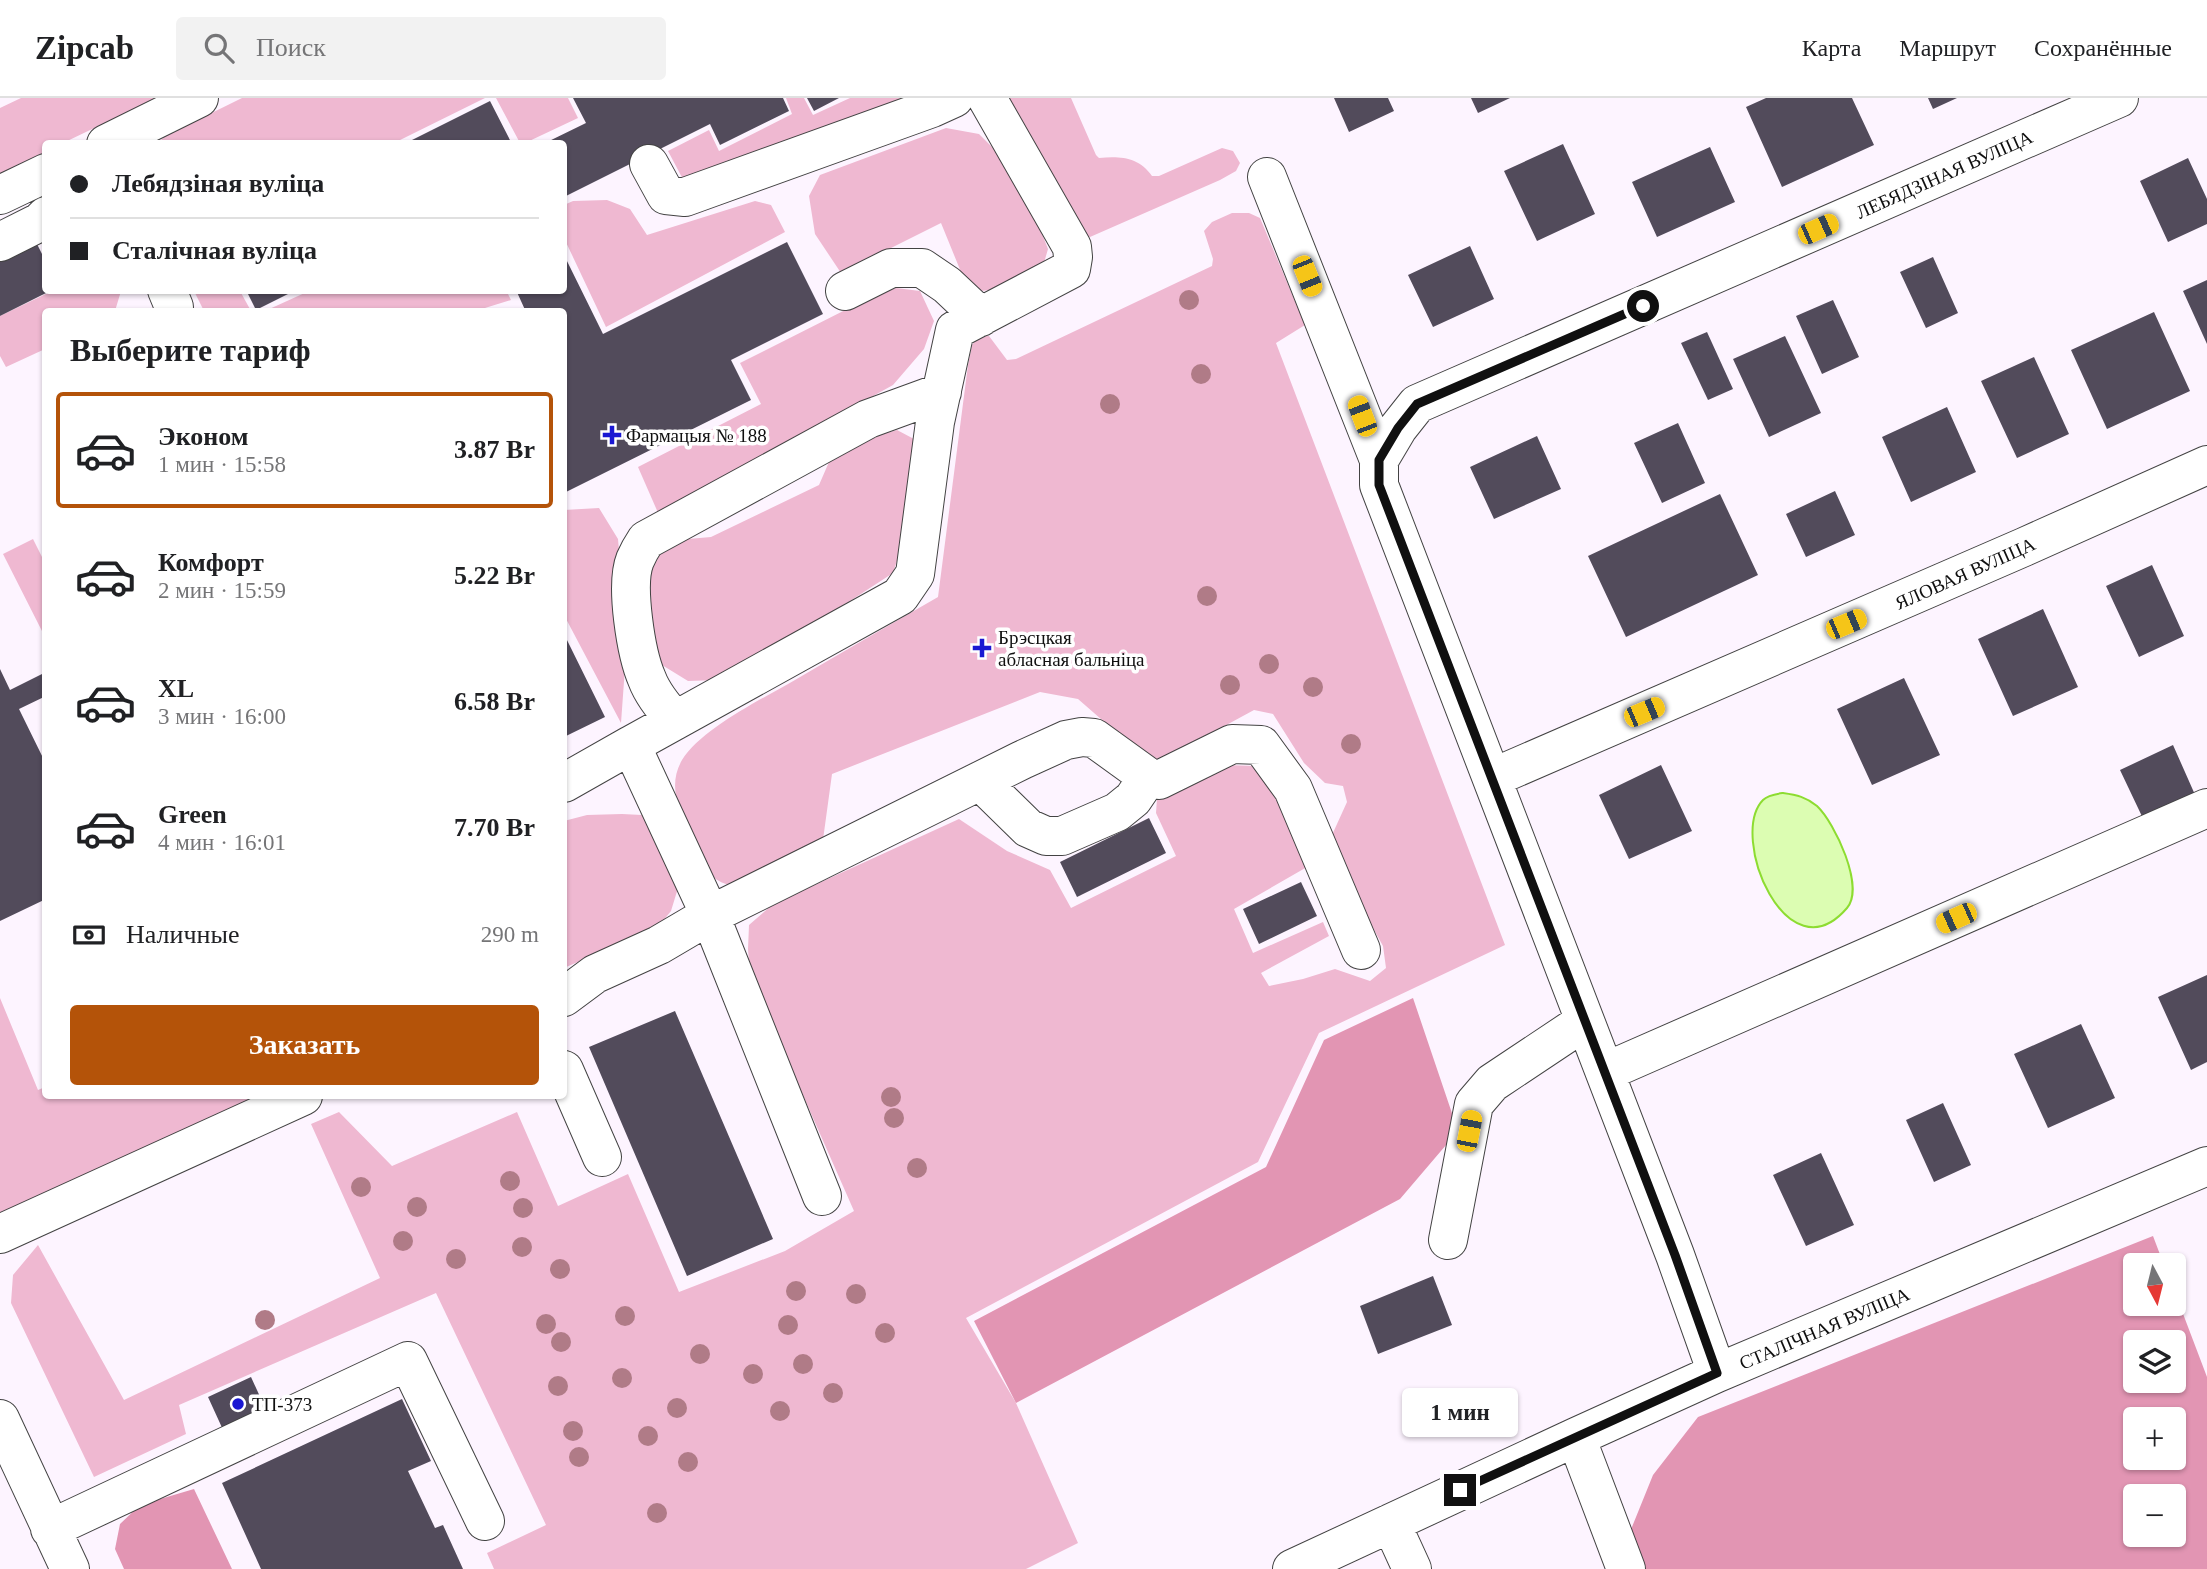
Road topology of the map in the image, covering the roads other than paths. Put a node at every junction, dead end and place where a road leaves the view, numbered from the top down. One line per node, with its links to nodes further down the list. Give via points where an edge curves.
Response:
1 (199, 98): 5 (street)
2 (954, 98): 6 (street, via 685,197 666,195)
3 (987, 98): 13 (street, via 1072,247 1073,257 1071,269)
4 (2119, 98): 15 (street, ЛЕБЯДЗІНАЯ ВУЛІЦА, via 1417,404)
5 (114, 140)
6 (649, 164)
7 (42, 175): 9 (street)
8 (1267, 177): 15 (street)
9 (0, 194)
10 (42, 220): 11 (street)
11 (0, 242)
12 (845, 291): 13 (street, via 891,268 922,268)
13 (981, 317): 14 (street, via 955,330)
14 (942, 392): 17 (street, via 915,574 900,596); 17 (street, via 868,419 646,540 634,562 636,640 647,680)
15 (1379, 460): 20 (street, via 1379,485)
16 (2207, 465): 20 (street, ЯЛОВАЯ ВУЛІЦА)
17 (675, 720): 18 (street)
18 (631, 745): 21 (street); 24 (street)
19 (1148, 776): 22 (street, via 1094,738 1083,737 1066,740); 22 (street, via 1133,799 1117,812 1062,836 1046,836 1028,828); 25 (street, via 1158,780 1232,744 1261,745 1293,789)
20 (1492, 778): 27 (street)
21 (567, 781)
22 (981, 782): 24 (street)
23 (2207, 808): 28 (street)
24 (710, 915): 26 (street, via 595,974); 33 (street)
25 (1361, 950)
26 (567, 996)
27 (1585, 1021): 28 (street); 35 (street, via 1492,1083 1474,1104)
28 (1605, 1072): 36 (street)
29 (567, 1077): 31 (street)
30 (296, 1099): 34 (street)
31 (602, 1157)
32 (2207, 1166): 36 (street, СТАЛІЧНАЯ ВУЛІЦА)
33 (822, 1196)
34 (0, 1234)
35 (1448, 1240)
36 (1717, 1373): 38 (street, СТАЛІЧНАЯ ВУЛІЦА)
37 (0, 1419): 41 (street)
38 (1576, 1437): 40 (street, СТАЛІЧНАЯ ВУЛІЦА); 45 (street)
39 (485, 1521): 41 (street, via 408,1361)
40 (1391, 1523): 43 (street, СТАЛІЧНАЯ ВУЛІЦА); 44 (street)
41 (50, 1529): 42 (street)
42 (69, 1569)
43 (1292, 1569)
44 (1412, 1569)
45 (1626, 1569)

